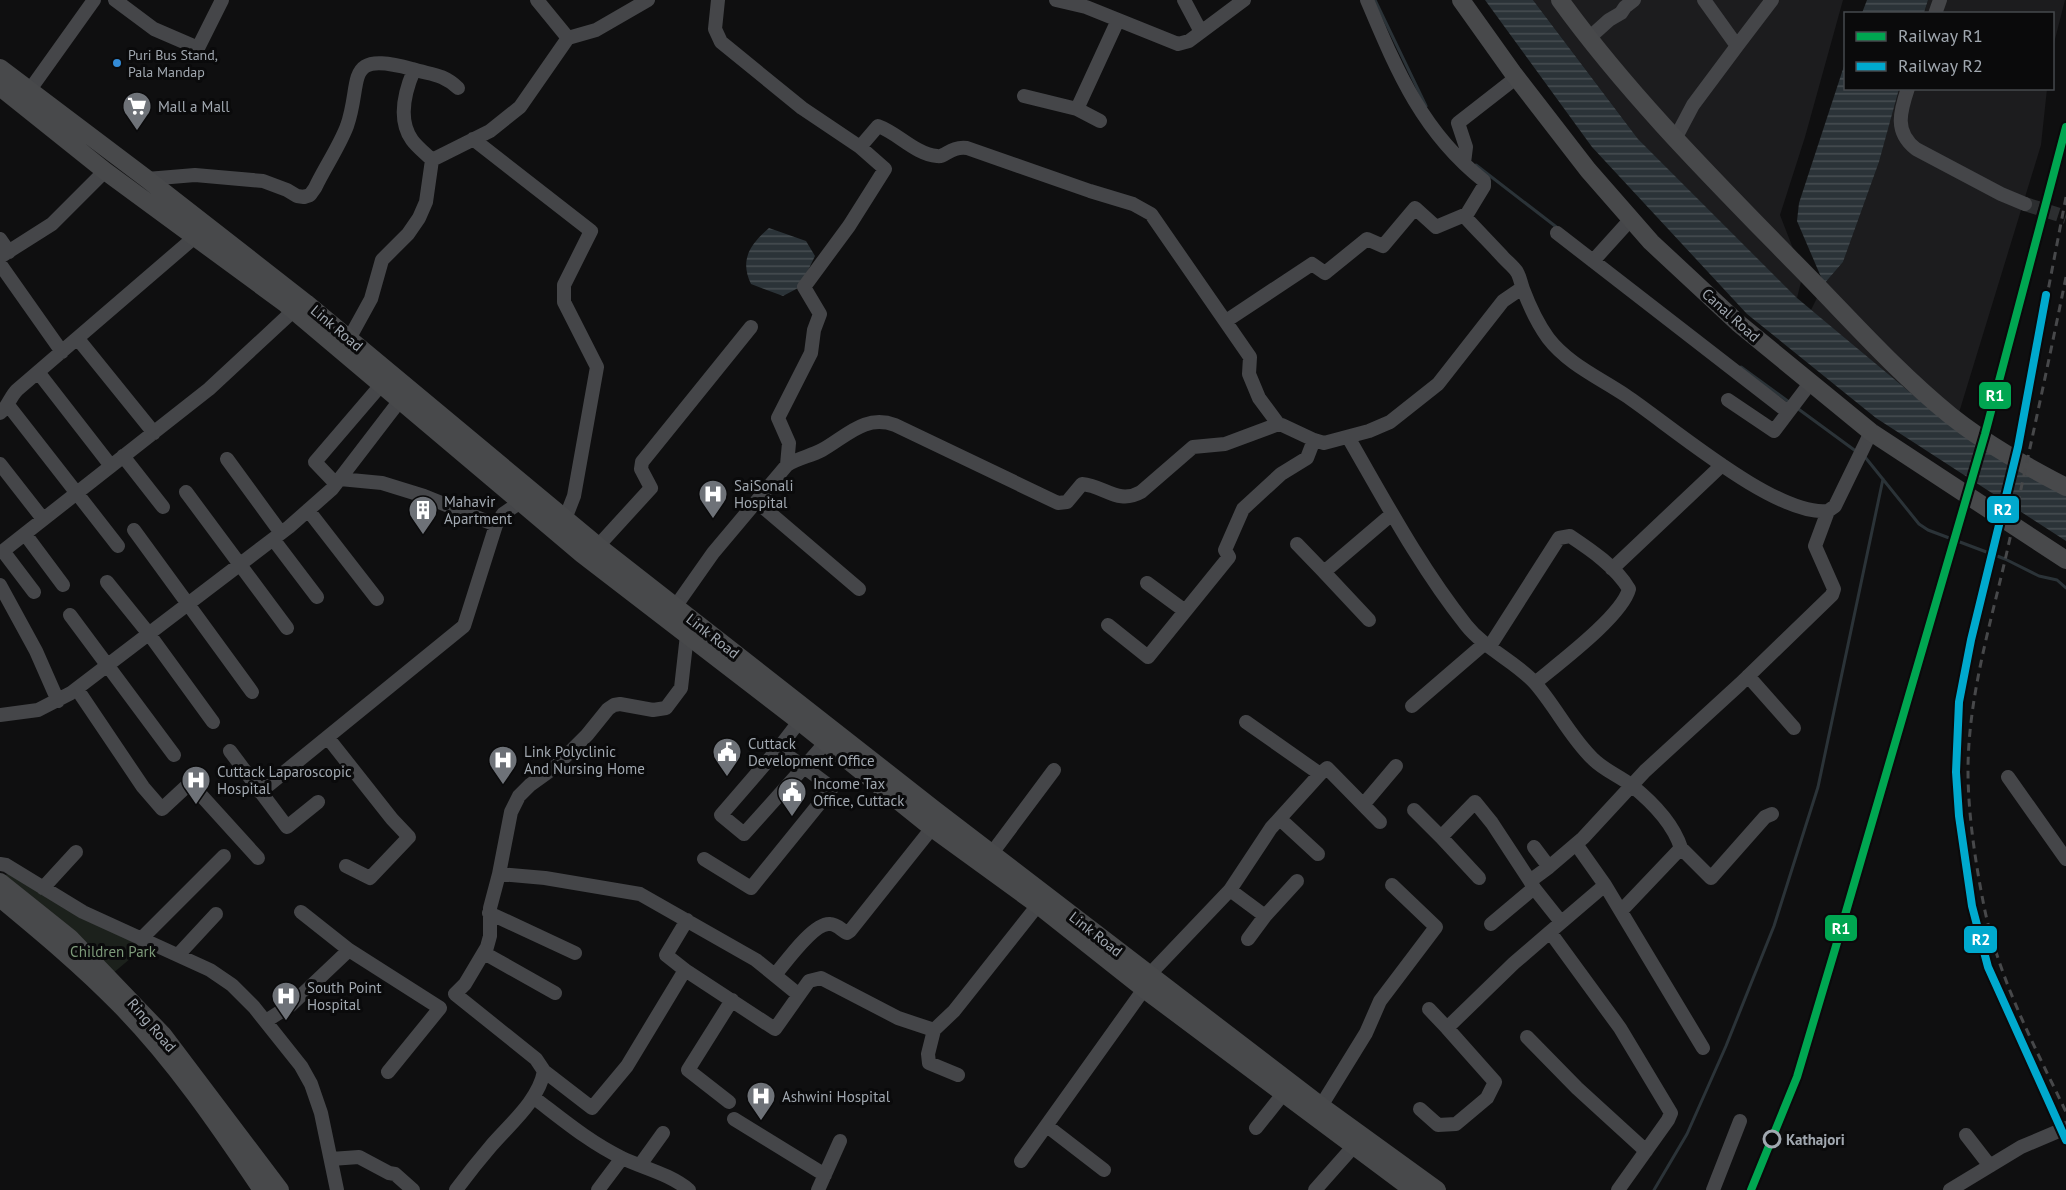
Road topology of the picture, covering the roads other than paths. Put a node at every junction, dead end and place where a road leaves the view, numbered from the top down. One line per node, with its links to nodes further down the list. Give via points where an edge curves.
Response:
1 (94, 0): 27 (street)
2 (115, 0): 3 (street, via 154,29 198,48)
3 (222, 0)
4 (537, 0): 18 (street)
5 (648, 0): 18 (street, via 596,30)
6 (718, 0): 33 (street, via 715,29 720,42 802,108)
7 (1056, 0): 16 (street)
8 (1184, 0): 17 (street)
9 (1244, 0): 17 (street)
10 (1367, 0): 35 (street, via 1419,111)
11 (1461, 0): 23 (main road, Canal Road)
12 (1560, 0): 19 (main road)
13 (1634, 0): 19 (street)
14 (1704, 0): 20 (street)
15 (1772, 0): 20 (street)
16 (1118, 20): 17 (street, via 1178,44); 29 (street)
17 (1201, 32)
18 (567, 38): 31 (street, via 520,107)
19 (1588, 38): 32 (main road)
20 (1737, 45): 32 (street, via 1693,105)
21 (0, 68): 27 (main road, Link Road)
22 (414, 70): 25 (street, via 431,72); 34 (street, via 404,102 405,128); 37 (street, via 384,62 370,64 360,71 350,118 310,195 304,197 263,181 195,175)
23 (1517, 77): 35 (street, via 1460,120); 40 (main road, Canal Road)
24 (0, 87): 36 (main road, Link Road)
25 (458, 88)
26 (1908, 90): 38 (street, via 1900,122 1907,142)
27 (29, 91): 37 (main road, Link Road)
28 (1024, 96): 29 (street)
29 (1077, 109): 30 (street)
30 (1100, 121)
31 (473, 139): 34 (street); 83 (street, via 591,231 564,285 564,302 597,368 574,496)
32 (1675, 139): 73 (main road, via 1900,370 1950,415 1992,446)
33 (860, 147): 49 (street, via 878,126 923,152 941,156 953,148 967,148 1143,208); 69 (street, via 885,169 804,287 820,314 811,352 778,418 789,443)
34 (432, 160): 52 (street, via 426,201 419,218 382,260 371,299)
35 (1464, 163): 39 (street, via 1484,181)
36 (105, 171): 42 (main road, Link Road); 44 (street, via 52,224)
37 (147, 179): 52 (main road, Link Road)
38 (2025, 204)
39 (1467, 214): 47 (street, via 1467,219 1518,273); 49 (street, via 1436,227 1415,208 1383,246 1367,239 1325,273 1312,264)
40 (1631, 219): 45 (street); 55 (main road, Canal Road, via 1738,323)
41 (1557, 233): 45 (street)
42 (196, 237): 48 (main road, Link Road); 51 (street)
43 (0, 239): 44 (street)
44 (4, 254)
45 (1593, 261): 60 (street)
46 (0, 264): 53 (street)
47 (1522, 288): 63 (street, via 1503,302 1438,384 1390,422); 70 (street, via 1547,337 1559,350)
48 (293, 311): 56 (main road, Link Road); 62 (street, via 209,389)
49 (1226, 321): 61 (street, via 1250,357 1249,374 1259,398)
50 (751, 327): 90 (street, via 642,462 641,469 651,488)
51 (78, 339): 53 (street); 62 (street)
52 (349, 339): 77 (main road, Link Road)
53 (62, 352): 54 (street)
54 (38, 372): 59 (street, via 11,396); 71 (street)
55 (1810, 382): 60 (street); 64 (main road, Canal Road)
56 (381, 385): 57 (main road, Link Road); 72 (street, via 315,462)
57 (401, 399): 72 (street); 77 (main road, Link Road)
58 (1728, 400): 60 (street, via 1774,431)
59 (4, 409): 75 (street)
60 (1789, 410)
61 (1279, 425): 65 (street); 69 (street, via 1225,444 1193,447 1132,497 1082,484 1063,504 887,422 857,427 820,451)
62 (154, 433): 66 (street)
63 (1348, 437): 65 (street, via 1324,443); 81 (street)
64 (1868, 439): 80 (street, via 1835,506); 91 (main road, Canal Road)
65 (1314, 440): 105 (street, via 1307,458 1281,474 1243,509 1225,550 1229,557)
66 (123, 456): 71 (street); 78 (street)
67 (227, 459): 87 (street)
68 (0, 464): 82 (street)
69 (788, 465): 76 (street)
70 (1722, 465): 80 (street, via 1782,501 1809,510); 93 (street)
71 (111, 466): 75 (street)
72 (338, 482): 79 (street); 84 (street, via 382,483)
73 (2066, 487)
74 (186, 492): 92 (street)
75 (76, 493): 82 (street); 89 (street)
76 (757, 502): 99 (street); 104 (street, via 713,553)
77 (531, 503): 83 (main road, Link Road); 84 (street, via 503,514); 111 (main road, Link Road, via 582,554)
78 (163, 507)
79 (308, 510): 87 (street); 102 (street)
80 (1828, 511): 114 (street, via 1815,546 1834,589 1832,595)
81 (1392, 514): 94 (street); 112 (street, via 1432,578 1467,626)
82 (43, 519): 86 (street)
83 (565, 519): 90 (main road, Link Road)
84 (496, 525): 125 (street, via 464,626)
85 (134, 530): 103 (street)
86 (25, 534): 97 (street); 100 (street, via 3,550)
87 (277, 536): 92 (street); 101 (street)
88 (1297, 544): 94 (street)
89 (118, 546)
90 (598, 546): 104 (main road, Link Road)
91 (2066, 560)
92 (240, 565): 103 (street); 109 (street)
93 (1612, 569): 112 (street, via 1570,536 1559,538); 115 (street, via 1629,589 1627,599)
94 (1324, 572): 107 (street)
95 (107, 582): 110 (street)
96 (1147, 583): 105 (street)
97 (63, 585)
98 (1, 588): 118 (street)
99 (859, 589)
100 (34, 592)
101 (317, 597)
102 (377, 599)
103 (188, 604): 110 (street); 117 (street)
104 (675, 607): 121 (main road, Link Road)
105 (1185, 612): 108 (street, via 1148,657)
106 (70, 615): 113 (street)
107 (1369, 620)
108 (1108, 625)
109 (287, 628)
110 (149, 634): 113 (street); 122 (street)
111 (687, 635): 121 (main road, Link Road); 158 (street, via 681,688 666,708 614,705 555,767 519,796 511,812)
112 (1487, 645): 115 (street); 119 (street)
113 (107, 666): 116 (street); 129 (street)
114 (1748, 676): 124 (street); 135 (street)
115 (1535, 683): 135 (street, via 1593,759)
116 (77, 689): 118 (street); 152 (street, via 162,809 190,783)
117 (252, 692)
118 (58, 701): 120 (street, via 38,710)
119 (1412, 706)
120 (0, 715)
121 (804, 716): 126 (main road, Link Road); 127 (street); 149 (main road, Link Road)
122 (213, 722)
123 (1246, 722): 133 (street)
124 (1794, 728)
125 (328, 738): 136 (street); 156 (street, via 409,837 370,878)
126 (826, 742): 131 (street); 143 (main road, Link Road)
127 (778, 749): 131 (street); 131 (street, via 721,815 744,834)
128 (230, 751): 136 (street)
129 (174, 755)
130 (1396, 766): 138 (street)
131 (804, 767): 153 (street, via 832,788 752,888)
132 (1054, 770): 149 (street)
133 (1320, 774): 138 (street, via 1327,768); 141 (street)
134 (2008, 777): 154 (street)
135 (1630, 785): 145 (street); 147 (street, via 1667,820)
136 (260, 792): 137 (street, via 287,827)
137 (318, 802)
138 (1363, 805): 142 (street)
139 (1414, 810): 144 (street)
140 (1772, 814): 147 (street, via 1710,878)
141 (1280, 819): 150 (street); 166 (street)
142 (1380, 822)
143 (932, 828): 168 (main road, Link Road); 185 (street, via 850,931 829,923 821,926)
144 (1441, 837): 159 (street); 162 (street, via 1475,802)
145 (1576, 844): 157 (street); 164 (street)
146 (1534, 847): 157 (street)
147 (1681, 848): 169 (street)
148 (76, 852): 165 (street)
149 (992, 853): 186 (main road, Link Road)
150 (1318, 854)
151 (224, 856): 178 (street)
152 (258, 858)
153 (704, 859)
154 (2066, 859)
155 (0, 864): 165 (street)
156 (346, 866)
157 (1549, 867): 162 (street)
158 (499, 874): 171 (street); 174 (street, via 640,894)
159 (1479, 878)
160 (1297, 881): 173 (street)
161 (0, 882): 224 (main road, Ring Road, via 70,938 163,1035)
162 (1532, 884): 175 (street); 176 (street)
163 (1392, 885): 204 (street, via 1436,927 1380,1001 1366,1033)
164 (1605, 885): 169 (street); 175 (street)
165 (43, 888): 178 (street)
166 (1230, 890): 173 (street); 186 (street)
167 (0, 898): 223 (main road, Ring Road, via 121,1006 173,1066)
168 (1038, 905): 186 (main road, Link Road); 195 (street, via 954,1011)
169 (1622, 910): 197 (street)
170 (301, 912): 180 (street)
171 (489, 913): 181 (street, via 490,936); 182 (street)
172 (216, 914): 183 (street)
173 (1265, 916): 179 (street)
174 (687, 920): 184 (street, via 666,955); 185 (street)
175 (1561, 922): 177 (street)
176 (1491, 924)
177 (1550, 932): 194 (street); 215 (street, via 1620,1028 1671,1113)
178 (141, 939): 183 (street)
179 (1248, 939)
180 (349, 950): 191 (street); 193 (street, via 291,1005)
181 (484, 953): 187 (street); 188 (street)
182 (575, 953)
183 (178, 955): 193 (street, via 232,985)
184 (685, 970): 190 (street); 198 (street, via 627,1066 592,1108)
185 (775, 975): 189 (street)
186 (1147, 982): 201 (main road, Link Road); 204 (main road, Link Road); 208 (street)
187 (555, 993)
188 (455, 994): 191 (street); 198 (street, via 536,1059)
189 (799, 995): 190 (street, via 775,1029); 195 (street, via 810,981 821,978 898,1018)
190 (732, 1000): 203 (street, via 688,1070)
191 (440, 1008): 199 (street)
192 (1429, 1009): 194 (street)
193 (266, 1022): 217 (street, via 311,1084)
194 (1447, 1028): 205 (street, via 1495,1082 1487,1098 1456,1124 1438,1125)
195 (934, 1030): 200 (street, via 929,1063)
196 (1527, 1037): 215 (street)
197 (1703, 1048)
198 (544, 1071): 202 (street)
199 (387, 1072)
200 (958, 1075)
201 (1283, 1094): 209 (street); 214 (main road, Link Road)
202 (533, 1097): 216 (street, via 585,1137); 227 (street)
203 (729, 1102)
204 (1321, 1106): 233 (main road, Link Road)
205 (1420, 1109)
206 (734, 1119): 222 (street)
207 (1740, 1121): 235 (street)
208 (1047, 1126): 218 (street); 221 (street)
209 (1256, 1128)
210 (2066, 1128): 220 (street, via 2021,1147)
211 (663, 1133): 219 (street)
212 (1966, 1135): 220 (street)
213 (840, 1141): 222 (street)
214 (1353, 1146): 231 (street); 232 (main road, Link Road)
215 (1646, 1151): 234 (street)
216 (622, 1158): 219 (street); 228 (street)
217 (331, 1159): 225 (street); 226 (street, via 359,1157 395,1174)
218 (1021, 1161)
219 (640, 1165): 229 (street)
220 (1990, 1166): 236 (street)
221 (1104, 1170)
222 (825, 1175): 230 (street)
223 (262, 1190)
224 (280, 1190)
225 (337, 1190)
226 (413, 1190)
227 (456, 1190)
228 (598, 1190)
229 (689, 1190)
230 (818, 1190)
231 (1315, 1190)
232 (1413, 1190)
233 (1437, 1190)
234 (1618, 1190)
235 (1713, 1190)
236 (1950, 1190)

